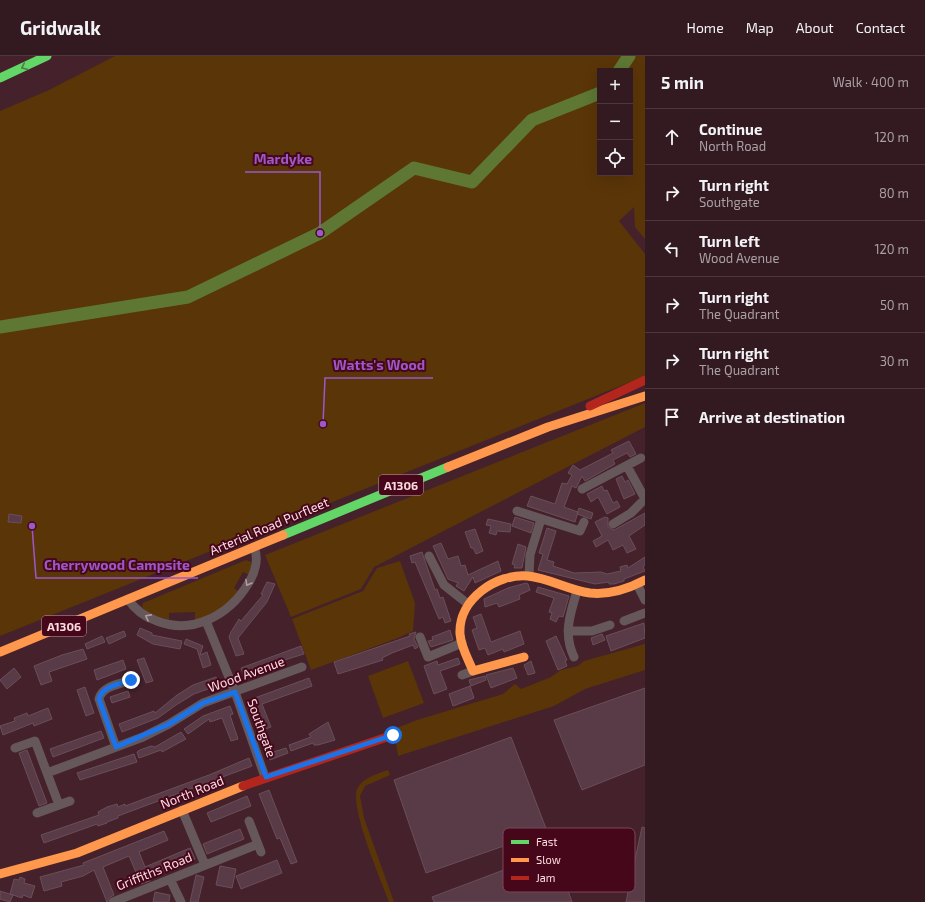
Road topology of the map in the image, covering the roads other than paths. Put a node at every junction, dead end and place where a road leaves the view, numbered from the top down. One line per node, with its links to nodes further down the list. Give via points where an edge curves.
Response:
1 (47, 56): 2 (main road, one-way to 2)
2 (0, 78)
3 (645, 380): 6 (main road, Arterial Road Purfleet / A1306)
4 (645, 386): 6 (street)
5 (645, 396): 7 (main road, Arterial Road Purfleet / A1306)
6 (574, 413): 7 (main road, Arterial Road Purfleet / A1306)
7 (548, 427): 16 (main road, Arterial Road Purfleet / A1306)
8 (641, 458): 9 (street)
9 (627, 466): 10 (street); 11 (street)
10 (582, 489)
11 (645, 499): 15 (street, via 631,513)
12 (517, 511): 13 (street)
13 (541, 519): 14 (street, via 580,531); 18 (street, via 530,555)
14 (584, 522)
15 (613, 524)
16 (254, 547): 21 (main road, Arterial Road Purfleet / A1306); 25 (street, one-way to 25, via 257,554 254,572 244,590 227,609)
17 (430, 556): 23 (street, via 444,585)
18 (529, 576): 20 (main road); 23 (main road, via 506,577 478,594)
19 (641, 582): 20 (main road, via 610,593); 22 (street)
20 (577, 591): 28 (street, via 568,620)
21 (128, 599): 25 (street, one-way to 21, via 190,625 162,624 139,612); 31 (main road, Arterial Road Purfleet / A1306)
22 (645, 600)
23 (468, 604): 30 (main road, via 461,618)
24 (645, 613): 26 (street)
25 (206, 621): 38 (street, Southgate)
26 (624, 621)
27 (610, 625): 28 (street, via 592,631)
28 (568, 631): 33 (street, via 570,649)
29 (420, 637): 30 (street, via 428,657)
30 (462, 643): 35 (main road)
31 (0, 652)
32 (524, 657): 35 (main road)
33 (574, 657)
34 (302, 667): 38 (street, Wood Avenue)
35 (473, 671): 36 (street)
36 (462, 675)
37 (131, 680): 40 (street, via 106,689 100,694 99,699)
38 (235, 692): 40 (street, Wood Avenue, via 203,703 169,724); 43 (street, Southgate)
39 (393, 735): 43 (main road, North Road)
40 (116, 747): 42 (street, Wood Avenue)
41 (15, 748): 42 (street, via 35,741)
42 (47, 773): 45 (street)
43 (266, 777): 46 (main road, North Road)
44 (70, 801): 45 (street)
45 (58, 805): 47 (street)
46 (182, 810): 49 (street, Griffiths Road); 50 (main road, North Road, via 77,853)
47 (38, 813)
48 (249, 821): 49 (street, Griffiths Road, via 260,848)
49 (205, 865): 51 (street, Griffiths Road)
50 (0, 874)
51 (170, 879): 52 (street, Griffiths Road); 53 (street)
52 (113, 902)
53 (181, 902)

